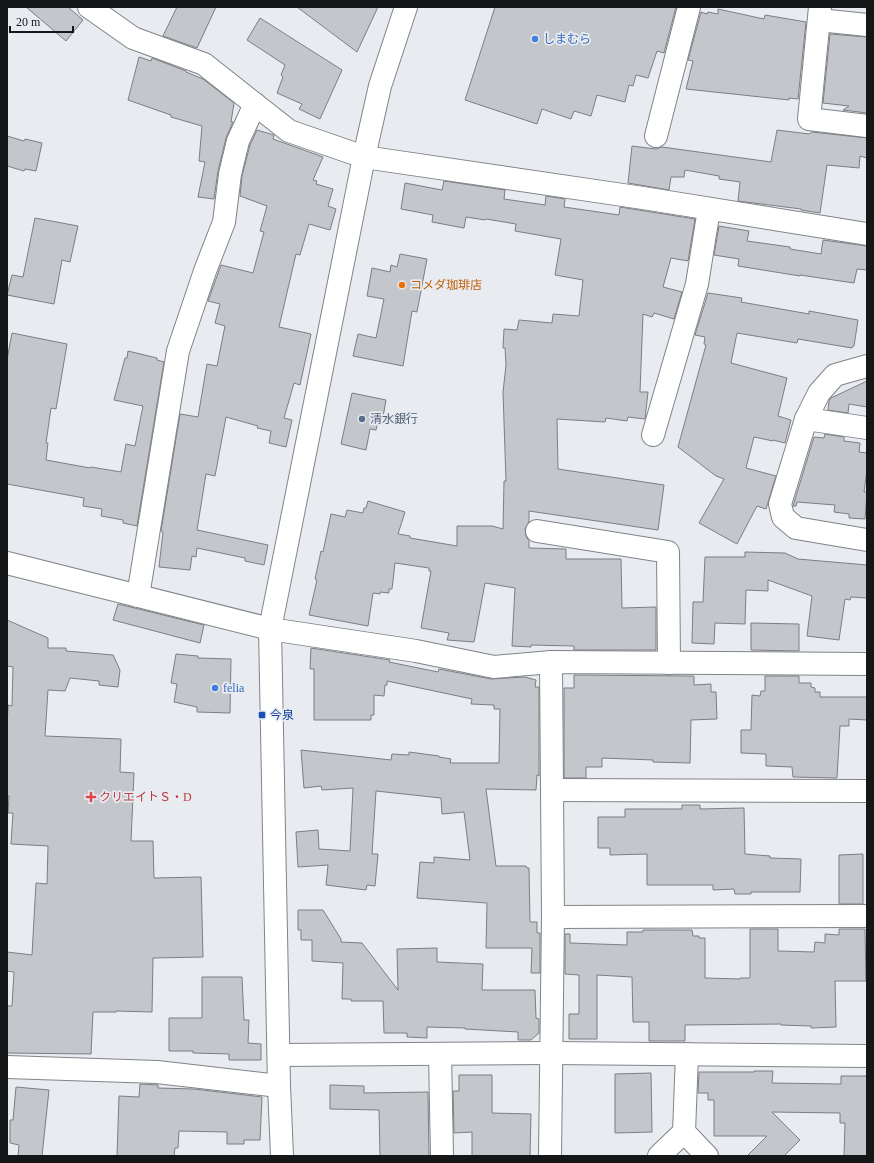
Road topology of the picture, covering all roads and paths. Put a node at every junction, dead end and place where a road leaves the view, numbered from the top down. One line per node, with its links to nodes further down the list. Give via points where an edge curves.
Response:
1 (89, 7): 6 (street, via 133,38 204,64)
2 (406, 7): 9 (street, via 380,86)
3 (689, 7): 8 (street)
4 (820, 13): 5 (street); 7 (street, via 809,119)
5 (867, 25)
6 (255, 104): 9 (street, via 289,131); 19 (street, via 238,142 230,174 224,222 178,351)
7 (867, 126)
8 (656, 136)
9 (364, 157): 10 (street); 20 (street)
10 (709, 209): 11 (street); 15 (street, via 697,284)
11 (867, 234)
12 (867, 366): 13 (street, via 835,375 819,393)
13 (806, 419): 14 (street); 17 (street, via 780,504 783,517 796,528)
14 (867, 428)
15 (653, 435)
16 (537, 530): 22 (street, via 668,552)
17 (867, 540)
18 (7, 564): 19 (street)
19 (138, 596): 20 (street)
20 (270, 629): 21 (street, via 416,650 494,667); 31 (street)
21 (551, 662): 22 (street); 24 (street)
22 (670, 663): 23 (street)
23 (867, 664)
24 (552, 790): 25 (street); 27 (street)
25 (867, 791)
26 (867, 916): 27 (street)
27 (553, 917): 28 (street)
28 (552, 1053): 29 (street); 30 (street); 38 (street)
29 (440, 1054): 31 (street); 37 (street)
30 (687, 1054): 32 (street); 35 (street)
31 (279, 1055): 34 (street)
32 (867, 1056)
33 (7, 1067): 34 (street, via 157,1072)
34 (279, 1086): 36 (street)
35 (684, 1132): 39 (street); 40 (street)
36 (282, 1156)
37 (442, 1156)
38 (550, 1156)
39 (659, 1156)
40 (706, 1156)

